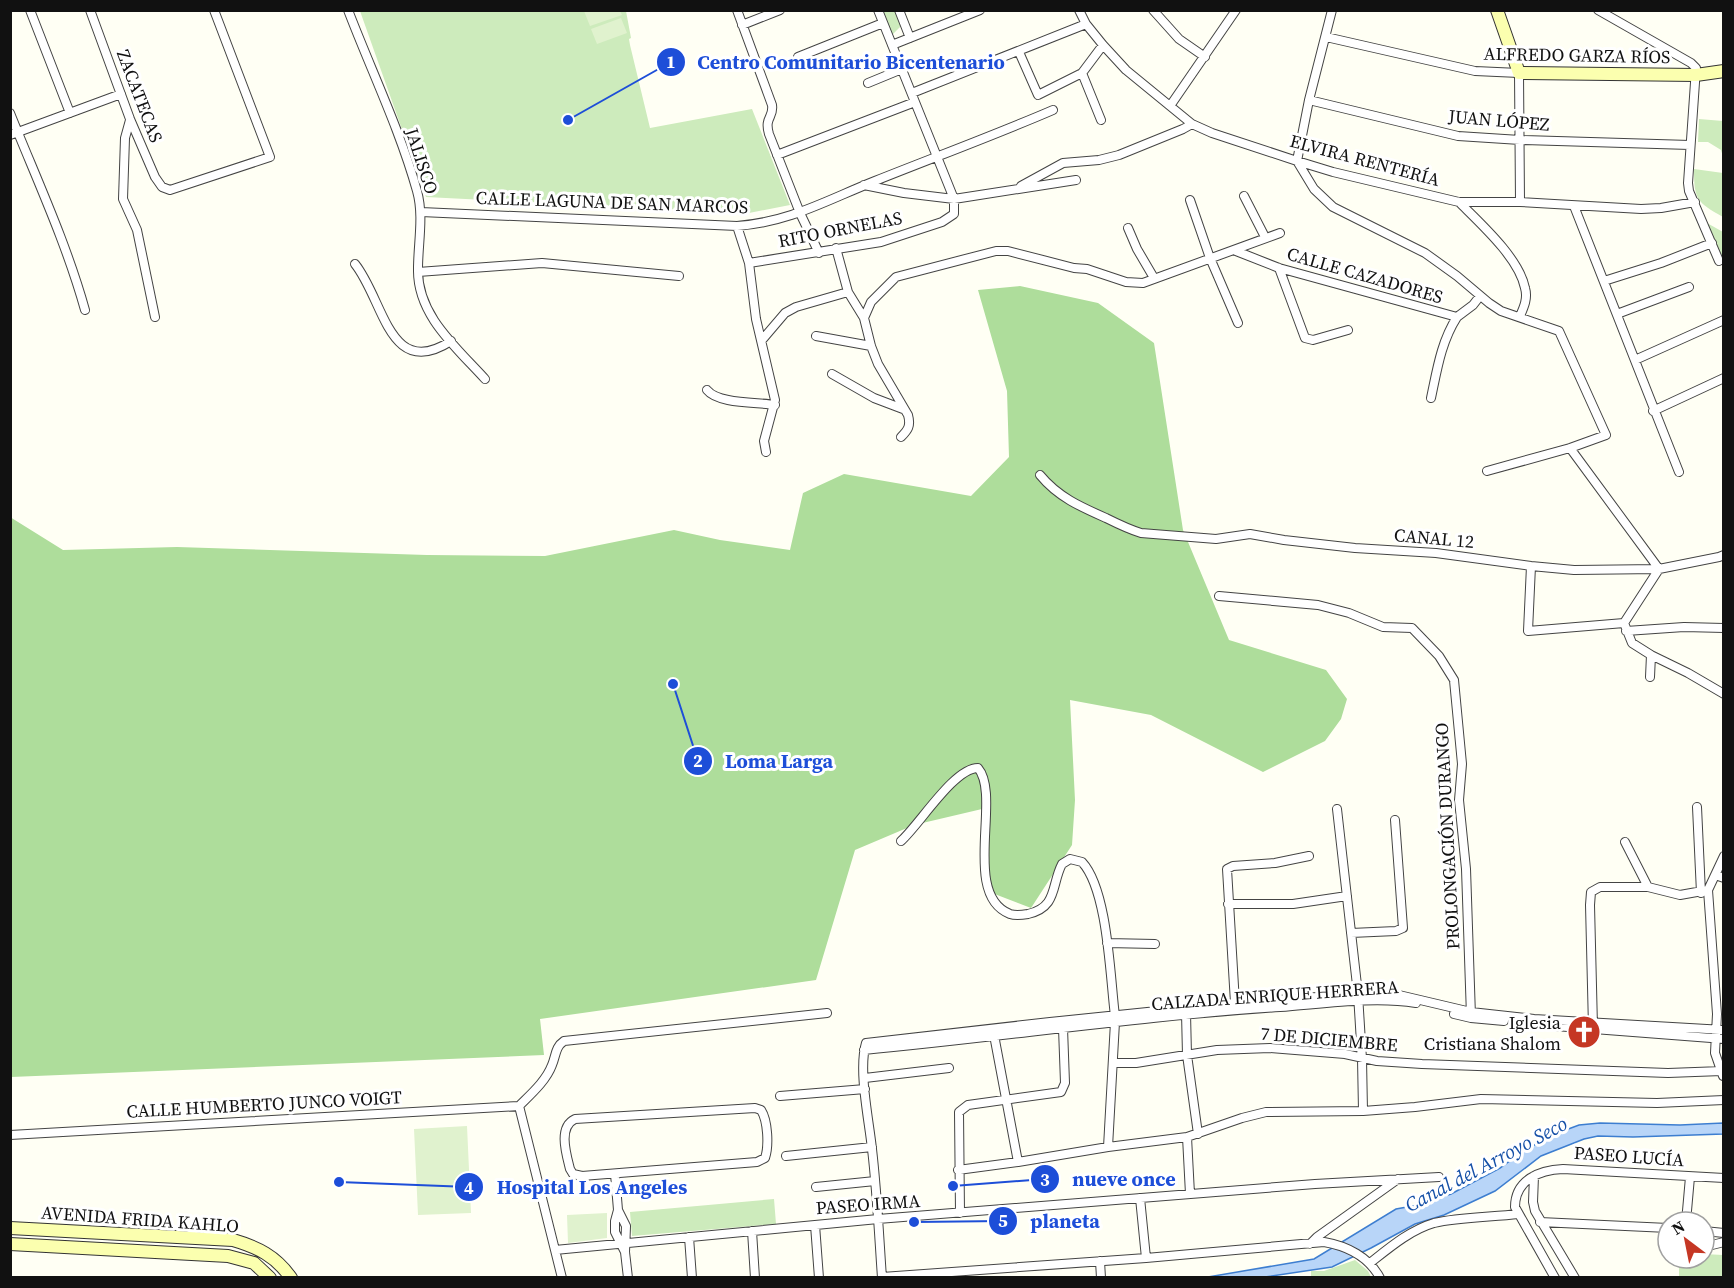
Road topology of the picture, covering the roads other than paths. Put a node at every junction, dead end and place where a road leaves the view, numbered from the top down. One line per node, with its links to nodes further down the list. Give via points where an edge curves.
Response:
1 (30, 10): 38 (street)
2 (90, 10): 32 (street, ZACATECAS)
3 (214, 10): 39 (street, ZACATECAS, via 270,157 183,187 166,189 155,177)
4 (348, 10): 58 (street, JALISCO, via 408,164)
5 (737, 10): 18 (street)
6 (780, 10): 18 (street)
7 (878, 10): 16 (street)
8 (899, 10): 20 (street)
9 (980, 10): 20 (street)
10 (1079, 10): 17 (street, ELVIRA RENTERÍA)
11 (1153, 10): 25 (street, via 1179,39)
12 (1236, 10): 25 (street)
13 (1332, 10): 19 (street)
14 (1497, 10): 29 (street)
15 (1598, 10): 30 (street, via 1691,63)
16 (883, 23): 21 (street); 24 (street)
17 (1086, 24): 22 (street, ELVIRA RENTERÍA); 23 (street)
18 (742, 25): 45 (street, via 772,105 767,124)
19 (1326, 37): 29 (street, ALFREDO GARZA RÍOS, via 1475,71); 34 (street)
20 (910, 38): 21 (street)
21 (892, 45): 26 (street)
22 (1103, 45): 28 (street); 35 (street, ELVIRA RENTERÍA)
23 (1018, 52): 28 (street, via 1038,95); 33 (street)
24 (798, 57)
25 (1204, 57): 35 (street)
26 (902, 69): 31 (street); 33 (street)
27 (1724, 71): 30 (street, ALFREDO GARZA RÍOS)
28 (1082, 73): 40 (street)
29 (1519, 73): 30 (street, ALFREDO GARZA RÍOS); 43 (street)
30 (1696, 75): 44 (street)
31 (867, 83)
32 (121, 94): 38 (street); 39 (street, ZACATECAS)
33 (913, 98): 45 (street); 46 (street)
34 (1309, 100): 43 (street, JUAN LÓPEZ, via 1458,136); 47 (street)
35 (1170, 106): 41 (street, ELVIRA RENTERÍA)
36 (1049, 112): 46 (street, CALLE LAGUNA DE SAN MARCOS)
37 (10, 113): 42 (street)
38 (70, 113): 42 (street)
39 (130, 119): 83 (street, via 124,145 123,199 137,230)
40 (1101, 120)
41 (1192, 124): 47 (street, ELVIRA RENTERÍA); 50 (street, via 1119,155 1063,163)
42 (14, 134): 80 (street, via 49,206)
43 (1520, 140): 44 (street, JUAN LÓPEZ); 55 (street)
44 (1690, 145): 56 (street, via 1688,183)
45 (777, 155): 59 (street)
46 (936, 157): 49 (street, CALLE LAGUNA DE SAN MARCOS); 52 (street)
47 (1297, 161): 54 (street, ELVIRA RENTERÍA); 79 (street, via 1314,189 1333,207 1425,253)
48 (1076, 180): 50 (street)
49 (864, 185): 52 (street); 59 (street, CALLE LAGUNA DE SAN MARCOS)
50 (1018, 188): 52 (street)
51 (1244, 196): 63 (street)
52 (954, 199): 65 (street, RITO ORNELAS, via 954,214 942,222 881,242)
53 (1190, 200): 68 (street)
54 (1459, 202): 55 (street, ELVIRA RENTERÍA); 82 (street, via 1495,240 1522,277 1526,299)
55 (1520, 202): 57 (street, ELVIRA RENTERÍA)
56 (1695, 202): 57 (street, ELVIRA RENTERÍA, via 1641,209); 64 (street)
57 (1574, 206): 76 (street)
58 (421, 212): 60 (street, CALLE LAGUNA DE SAN MARCOS); 73 (street, JALISCO)
59 (800, 213): 60 (street, CALLE LAGUNA DE SAN MARCOS, via 774,222); 67 (street)
60 (737, 226): 70 (street)
61 (1128, 228): 75 (street)
62 (1280, 233): 63 (street, CALLE CAZADORES)
63 (1265, 237): 66 (street, CALLE CAZADORES)
64 (1712, 243): 69 (street); 76 (street)
65 (836, 248): 67 (street, RITO ORNELAS); 78 (street)
66 (1236, 250): 68 (street, CALLE CAZADORES); 72 (street, CALLE CAZADORES)
67 (819, 253): 70 (street, RITO ORNELAS)
68 (1210, 258): 75 (street, CALLE CAZADORES); 87 (street)
69 (1719, 261)
70 (749, 263): 90 (street)
71 (355, 264): 91 (street, via 401,345 420,353)
72 (1279, 268): 84 (street, CALLE CAZADORES); 88 (street, via 1305,338 1313,340)
73 (418, 272): 74 (street, via 542,263); 91 (street, JALISCO, via 423,302)
74 (679, 276)
75 (1154, 278): 85 (street, CALLE CAZADORES, via 1143,283 1126,282 1087,269 996,251 896,277 871,302)
76 (1604, 281): 81 (street)
77 (1689, 287): 81 (street)
78 (848, 292): 85 (street); 90 (street, via 785,313)
79 (1480, 296): 82 (street, via 1502,311); 84 (street, CALLE CAZADORES)
80 (85, 310)
81 (1617, 314): 93 (street)
82 (1520, 316): 103 (street, via 1559,331 1606,435)
83 (155, 317)
84 (1457, 317): 98 (street, via 1443,346)
85 (864, 318): 92 (street)
86 (1724, 320): 93 (street)
87 (1238, 323)
88 (1348, 330)
89 (816, 336): 92 (street)
90 (762, 340): 99 (street)
91 (451, 341): 96 (street, JALISCO)
92 (871, 346): 100 (street)
93 (1635, 360): 101 (street)
94 (832, 374): 100 (street)
95 (1724, 378): 101 (street)
96 (485, 379)
97 (707, 390): 99 (street, via 727,400)
98 (1431, 398)
99 (775, 405): 104 (street, via 764,441)
100 (903, 409): 102 (street, via 910,423)
101 (1653, 411): 106 (street)
102 (901, 438)
103 (1570, 448): 105 (street); 110 (street)
104 (766, 452)
105 (1487, 471)
106 (1679, 472)
107 (1040, 475): 109 (street, CANAL 12, via 1067,499 1141,533 1216,539 1250,534)
108 (1724, 555): 110 (street, CANAL 12)
109 (1531, 566): 110 (street, CANAL 12, via 1610,571); 112 (street, via 1528,631)
110 (1659, 568): 112 (street)
111 (1219, 596): 136 (street, PROLONGACIÓN DURANGO, via 1318,605 1383,627 1412,628 1439,656 1454,680 1462,764 1459,800 1466,869)
112 (1625, 627): 113 (street); 114 (street, via 1632,643)
113 (1724, 628)
114 (1651, 656): 115 (street); 116 (street)
115 (1650, 677)
116 (1724, 694)
117 (1697, 807): 126 (street)
118 (1337, 809): 127 (street)
119 (1395, 819): 129 (street, via 1403,928)
120 (901, 841): 130 (street, via 952,783 978,768 986,793 987,885 997,904 1014,915 1038,911 1053,893 1059,870 1066,861 1082,862 1090,873 1100,904)
121 (1625, 842): 125 (street)
122 (1309, 856): 128 (street, via 1227,868)
123 (1724, 856): 124 (street)
124 (1719, 876): 126 (street)
125 (1648, 887): 126 (street, via 1680,895); 138 (street, via 1596,888 1592,892)
126 (1705, 891): 140 (street)
127 (1347, 897): 128 (street, via 1293,904); 129 (street)
128 (1228, 904): 133 (street)
129 (1351, 933): 132 (street)
130 (1107, 944): 131 (street); 137 (street)
131 (1155, 944)
132 (1358, 998): 133 (street, CALZADA ENRIQUE HERRERA); 134 (street, CALZADA ENRIQUE HERRERA); 136 (street, CALZADA ENRIQUE HERRERA, via 1399,995); 144 (street)
133 (1235, 1004): 134 (street, CALZADA ENRIQUE HERRERA)
134 (1186, 1012): 137 (street, CALZADA ENRIQUE HERRERA); 143 (street)
135 (827, 1013): 153 (street, via 561,1042 546,1076)
136 (1471, 1015): 138 (street, CALZADA ENRIQUE HERRERA)
137 (1115, 1019): 139 (street, CALZADA ENRIQUE HERRERA); 142 (street, CALZADA ENRIQUE HERRERA); 145 (street)
138 (1593, 1026): 140 (street, CALZADA ENRIQUE HERRERA)
139 (1063, 1028): 141 (street, CALZADA ENRIQUE HERRERA); 151 (street, via 1065,1083 1061,1092)
140 (1719, 1034): 147 (street, via 1715,1053)
141 (994, 1035): 142 (street, CALZADA ENRIQUE HERRERA); 151 (street)
142 (865, 1046): 148 (street)
143 (1187, 1055): 144 (street, 7 DE DICIEMBRE, via 1270,1048); 145 (street, 7 DE DICIEMBRE); 155 (street)
144 (1362, 1059): 147 (street, 7 DE DICIEMBRE); 154 (street)
145 (1113, 1063): 158 (street)
146 (950, 1068): 148 (street)
147 (1723, 1074)
148 (865, 1078): 149 (street)
149 (865, 1089): 150 (street); 159 (street)
150 (780, 1096)
151 (1006, 1099): 161 (street); 162 (street, via 968,1105 958,1112)
152 (1724, 1100): 154 (street, via 1657,1103 1481,1099)
153 (519, 1106): 156 (street, CALLE HUMBERTO JUNCO VOIGT); 186 (street)
154 (1363, 1111): 155 (street, via 1266,1112)
155 (1198, 1134): 157 (street)
156 (10, 1135)
157 (1187, 1137): 158 (street); 171 (street)
158 (1108, 1147): 161 (street)
159 (872, 1148): 160 (street); 169 (street)
160 (786, 1156)
161 (1018, 1162): 162 (street)
162 (958, 1170): 174 (street)
163 (615, 1174): 163 (street, via 762,1161 767,1151 763,1113 750,1107 580,1118 568,1123 564,1133 573,1174); 183 (street, via 618,1210 626,1226)
164 (1534, 1176): 165 (street, PASEO LUCÍA, via 1563,1169); 175 (street, via 1519,1188 1515,1197); 177 (street, via 1533,1202)
165 (1690, 1177): 168 (street, PASEO LUCÍA); 173 (street)
166 (1400, 1178): 167 (street, PASEO IRMA); 171 (street, PASEO IRMA); 185 (street)
167 (1439, 1178)
168 (1724, 1178)
169 (875, 1181): 170 (street); 176 (street)
170 (816, 1187)
171 (1190, 1194): 172 (street, PASEO IRMA)
172 (1140, 1198): 174 (street, PASEO IRMA); 187 (street)
173 (1687, 1210)
174 (960, 1213): 176 (street, PASEO IRMA)
175 (1518, 1214): 188 (street, via 1434,1223); 200 (street)
176 (878, 1219): 178 (street, PASEO IRMA); 190 (street)
177 (1540, 1221): 179 (street); 201 (street)
178 (815, 1225): 181 (street, PASEO IRMA); 197 (street)
179 (1656, 1227)
180 (10, 1228): 192 (street, AVENIDA FRIDA KAHLO, via 233,1240 260,1249)
181 (752, 1232): 182 (street, PASEO IRMA); 196 (street)
182 (689, 1237): 183 (street, PASEO IRMA); 195 (street)
183 (622, 1243): 186 (street, PASEO IRMA); 194 (street)
184 (10, 1244): 191 (street, AVENIDA FRIDA KAHLO, via 228,1256 254,1263)
185 (1310, 1245): 187 (street); 188 (street, via 1324,1242)
186 (555, 1250): 193 (street)
187 (1146, 1258): 189 (street)
188 (1368, 1260): 199 (street)
189 (1100, 1261): 190 (street); 198 (street)
190 (882, 1277)
191 (270, 1278)
192 (291, 1278)
193 (562, 1278)
194 (628, 1278)
195 (692, 1278)
196 (755, 1278)
197 (819, 1278)
198 (1101, 1278)
199 (1380, 1278)
200 (1555, 1278)
201 (1575, 1278)

